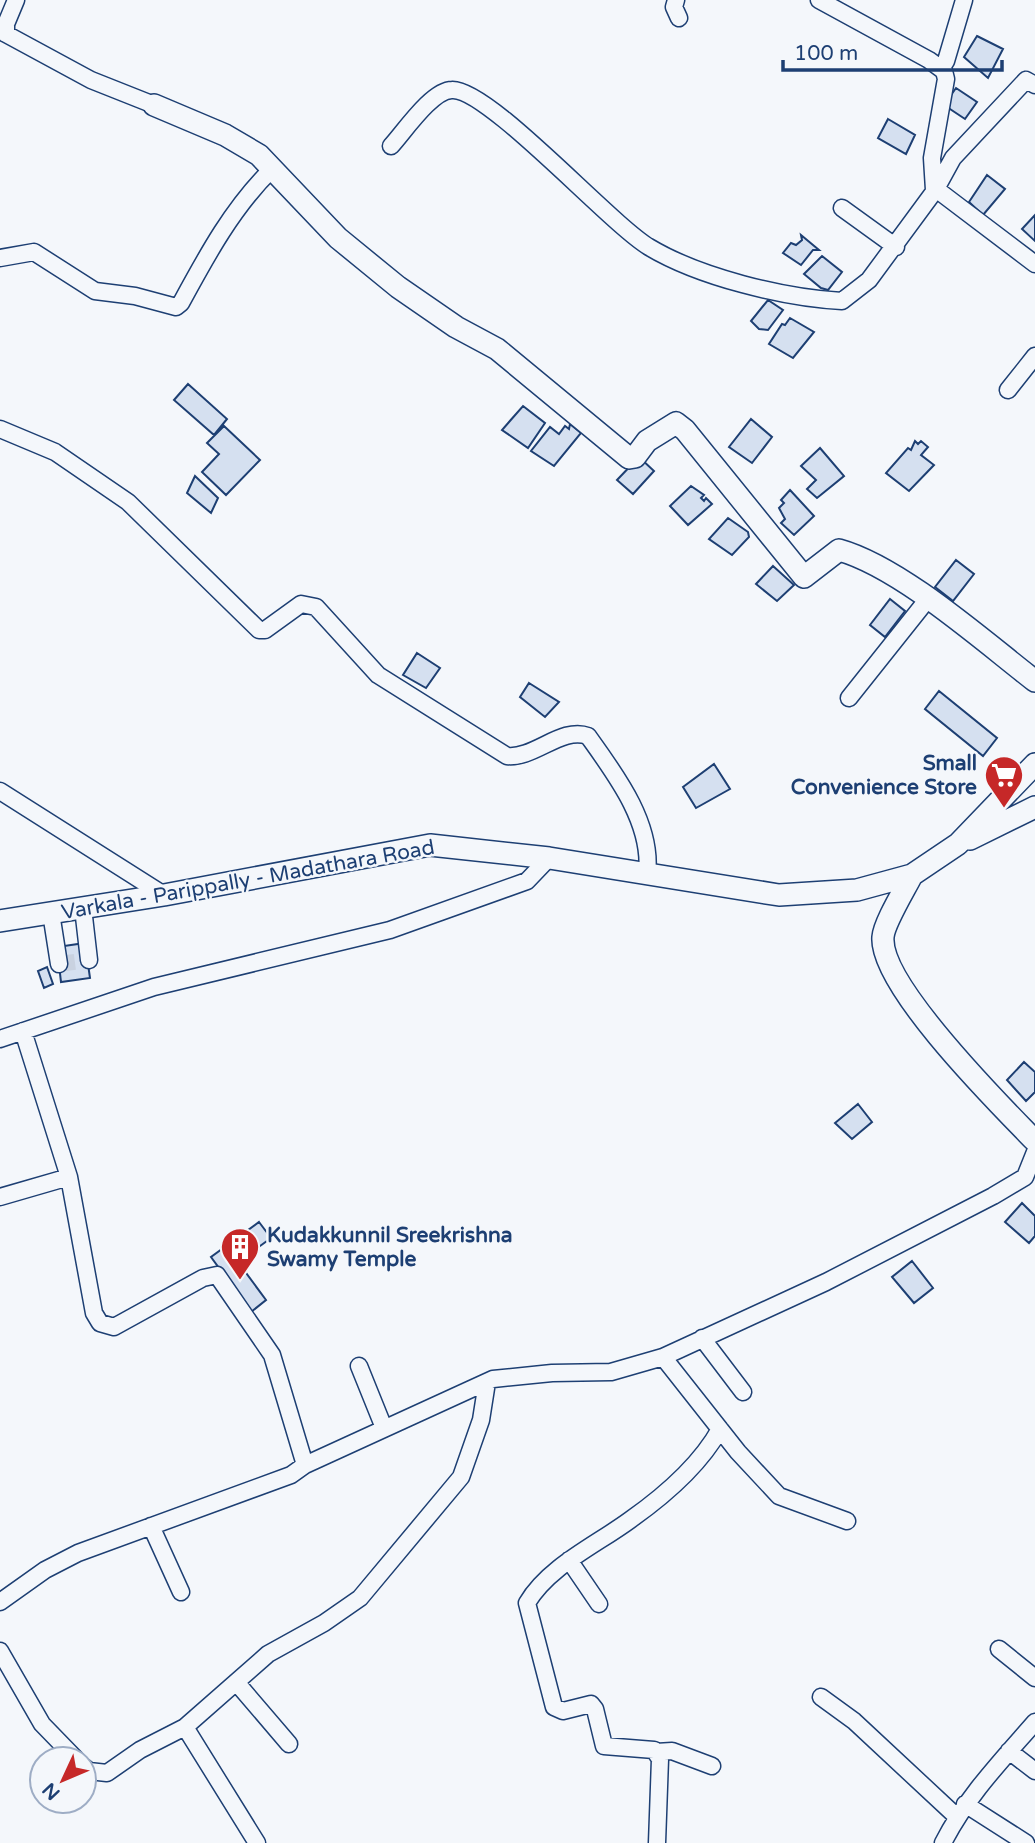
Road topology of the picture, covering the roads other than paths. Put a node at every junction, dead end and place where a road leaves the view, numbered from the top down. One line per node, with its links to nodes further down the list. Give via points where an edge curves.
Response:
1 (16, 0): 6 (street)
2 (676, 0): 5 (street)
3 (819, 0): 7 (street)
4 (964, 0): 7 (street)
5 (679, 18)
6 (3, 36): 9 (street)
7 (941, 69): 12 (street, via 946,79 932,158)
8 (1035, 85): 12 (street, via 1026,80 967,142)
9 (155, 105): 11 (main road, via 225,135 259,155)
10 (391, 146): 14 (street, via 434,97 451,89 468,94 498,114 647,246 708,274 842,301 869,280)
11 (272, 169): 15 (street, via 230,219 176,307 95,291 34,252); 20 (main road, via 338,238 398,287 497,349 629,458 676,423 804,576 839,550 873,562)
12 (935, 190): 14 (street); 16 (street)
13 (842, 208): 14 (street)
14 (896, 247)
15 (0, 258)
16 (1033, 259)
17 (1035, 356): 18 (street)
18 (1008, 390)
19 (0, 429): 28 (street, via 55,452 128,502 259,630 265,631 301,604 316,607 378,675 507,756 519,758 575,733 588,736 643,824)
20 (927, 600): 21 (main road); 22 (street)
21 (1035, 681)
22 (849, 698)
23 (1035, 764): 26 (main road, Varkala - Parippally - Madathara Road)
24 (0, 791): 30 (street)
25 (1034, 811): 26 (main road)
26 (958, 845): 29 (main road, Varkala - Parippally - Madathara Road)
27 (549, 858): 28 (main road, Varkala - Parippally - Madathara Road); 30 (main road, Varkala - Parippally - Madathara Road, via 430,845); 36 (street, via 527,881 390,930 154,987)
28 (647, 874): 29 (main road, Varkala - Parippally - Madathara Road, via 779,895 857,890)
29 (912, 874): 38 (main road, via 883,937 886,954 919,1012)
30 (164, 895): 31 (main road, Varkala - Parippally - Madathara Road)
31 (83, 908): 32 (main road, Varkala - Parippally - Madathara Road); 34 (street)
32 (51, 913): 33 (main road, Varkala - Parippally - Madathara Road); 35 (street)
33 (0, 921)
34 (89, 960)
35 (59, 964)
36 (23, 1031): 37 (street); 40 (street)
37 (0, 1038)
38 (1035, 1141)
39 (1035, 1152): 42 (street, via 1025,1177 993,1196 900,1246)
40 (69, 1177): 41 (street); 49 (street, via 94,1313 100,1323 114,1327 203,1278 217,1275 272,1355)
41 (0, 1197)
42 (702, 1338): 43 (street); 46 (street)
43 (663, 1357): 45 (street, via 611,1372 552,1373); 48 (street)
44 (359, 1366): 47 (street)
45 (487, 1382): 47 (street); 59 (street, via 481,1420 461,1477 394,1558 360,1598 268,1654)
46 (743, 1392)
47 (384, 1428): 49 (street)
48 (720, 1429): 50 (street, via 779,1496); 52 (street, via 709,1450 669,1488 632,1519)
49 (305, 1465): 51 (street, via 291,1475)
50 (847, 1521)
51 (151, 1526): 53 (street); 54 (street, via 67,1559)
52 (569, 1560): 55 (street); 66 (street, via 536,1589 527,1604 551,1701 563,1711 592,1704 604,1746)
53 (181, 1592)
54 (0, 1602)
55 (599, 1604)
56 (999, 1649): 58 (street)
57 (0, 1651): 64 (street, via 42,1724)
58 (1035, 1678)
59 (236, 1682): 62 (street); 63 (street)
60 (821, 1697): 70 (street)
61 (1035, 1722): 65 (street)
62 (185, 1727): 69 (street, via 107,1773); 71 (street)
63 (289, 1744)
64 (62, 1745)
65 (1009, 1751): 68 (street); 70 (street)
66 (656, 1752): 67 (street, via 673,1751); 72 (street, via 660,1759)
67 (712, 1766)
68 (1035, 1771)
69 (98, 1772)
70 (961, 1810): 73 (street); 74 (street)
71 (257, 1843)
72 (657, 1843)
73 (943, 1843)
74 (1026, 1843)

